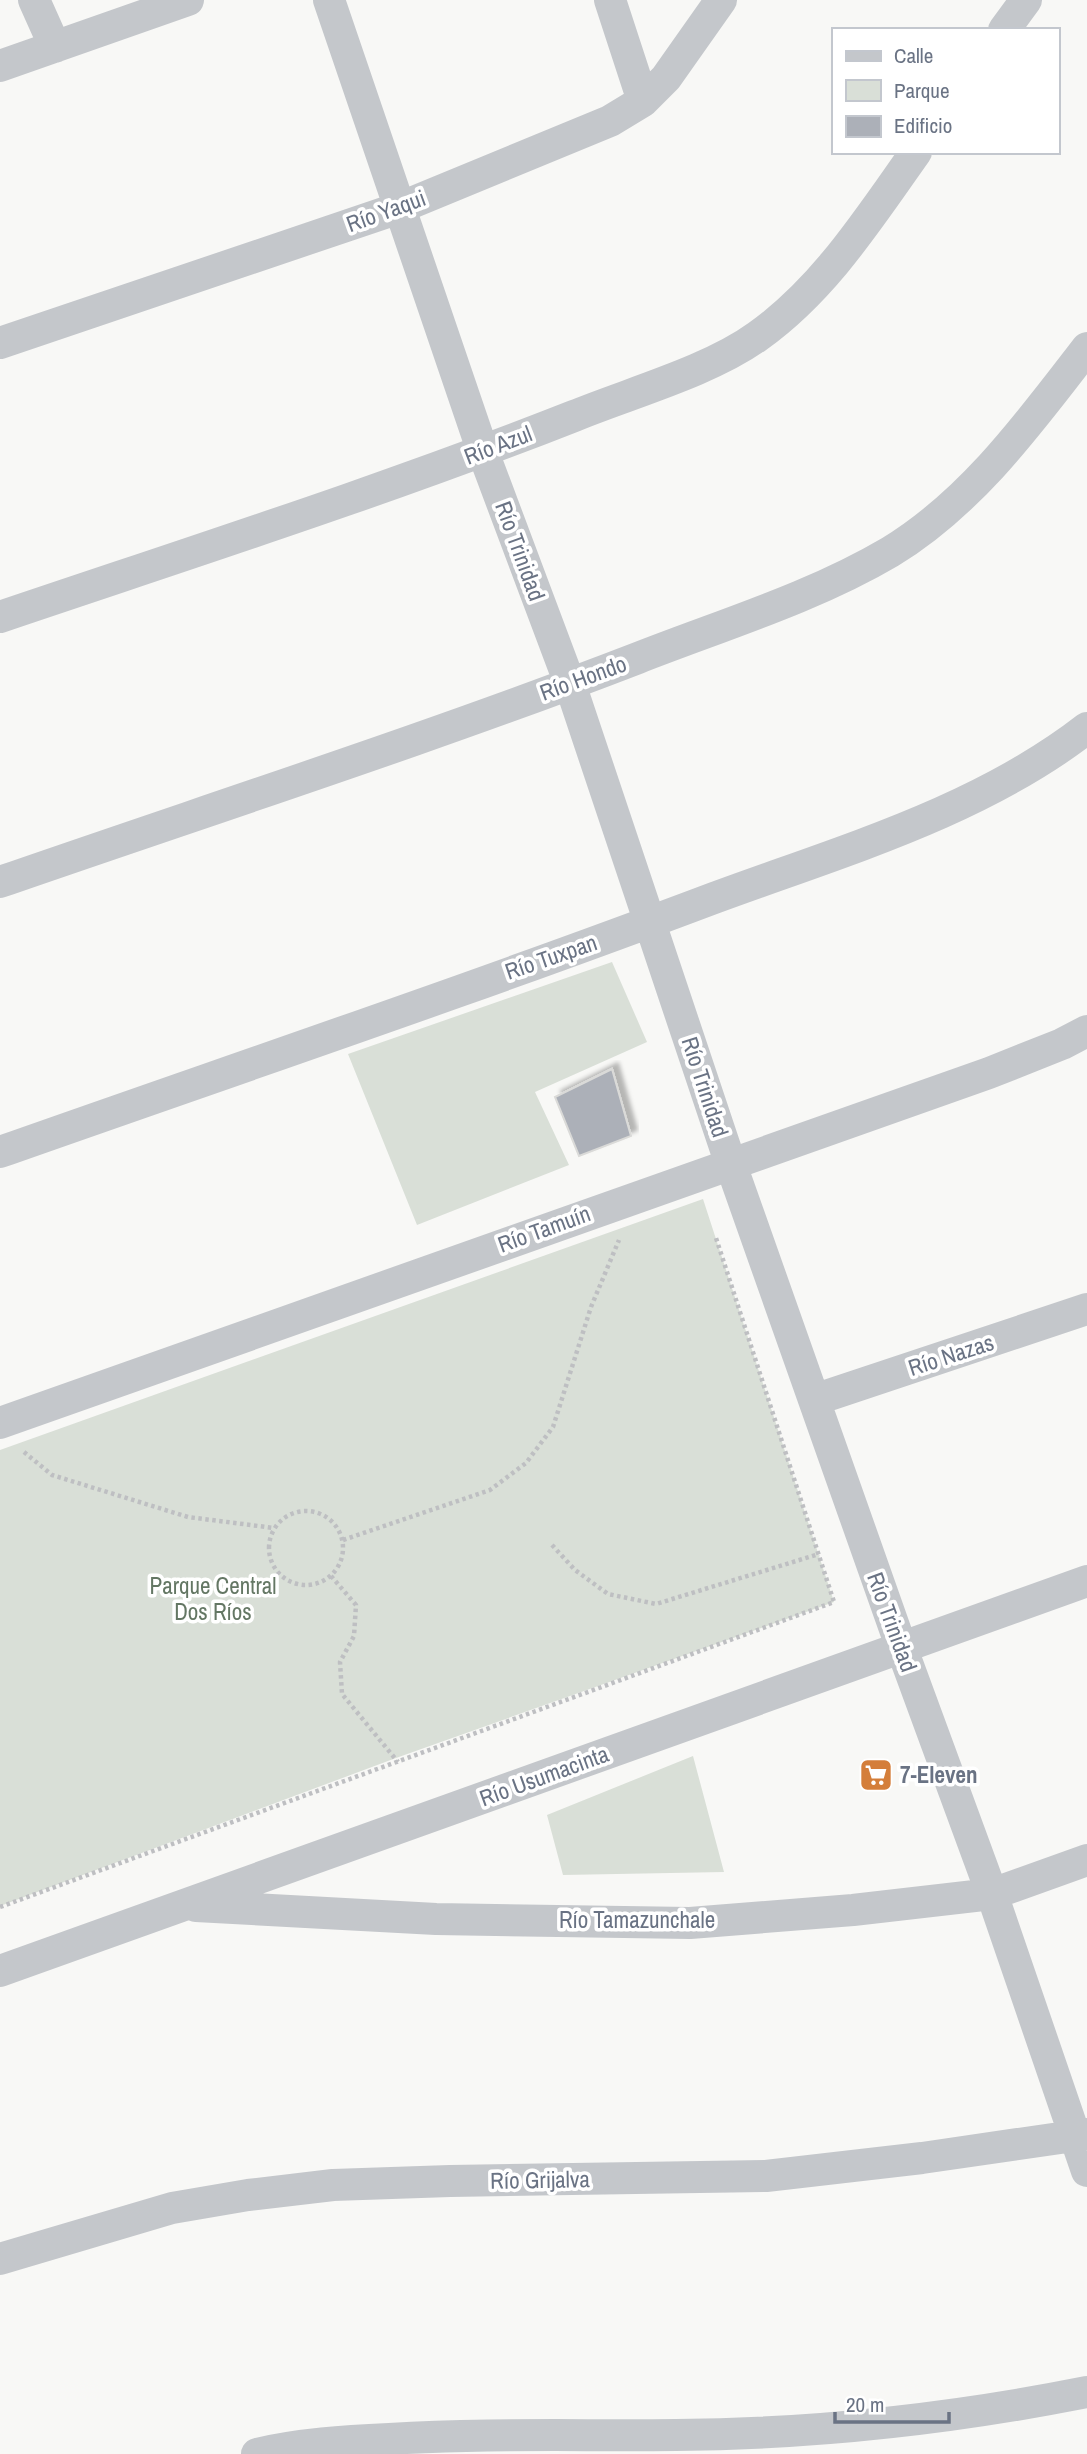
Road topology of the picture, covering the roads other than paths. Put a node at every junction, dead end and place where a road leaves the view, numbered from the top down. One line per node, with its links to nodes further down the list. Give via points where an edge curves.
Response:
1 (34, 0): 8 (street)
2 (188, 0): 8 (street)
3 (330, 0): 12 (street, Río Trinidad)
4 (610, 0): 10 (street)
5 (721, 0): 10 (street, Río Yaqui, via 666,78)
6 (1026, 0): 7 (street)
7 (1005, 28)
8 (55, 47): 9 (street)
9 (0, 66)
10 (643, 101): 12 (street, Río Yaqui, via 610,121)
11 (915, 154): 15 (street, Río Azul, via 824,277 757,337 719,358)
12 (399, 208): 13 (street, Río Yaqui); 15 (street, Río Trinidad)
13 (0, 344)
14 (1087, 348): 17 (street, Río Hondo, via 992,466 937,519 890,552 817,589)
15 (483, 452): 16 (street, Río Azul); 17 (street, Río Trinidad)
16 (0, 617)
17 (570, 684): 19 (street, Río Hondo); 20 (street, Río Trinidad)
18 (1087, 728): 20 (street, Río Tuxpan, via 993,787 921,821)
19 (0, 882)
20 (651, 922): 22 (street, Río Tuxpan); 23 (street, Río Trinidad)
21 (1087, 1031): 23 (street, Río Tamuín, via 989,1073)
22 (0, 1152)
23 (730, 1162): 25 (street, Río Trinidad); 26 (street, Río Tamuín)
24 (1087, 1309): 25 (street, Río Nazas)
25 (814, 1399): 28 (street, Río Trinidad)
26 (7, 1434)
27 (1087, 1581): 28 (street, Río Usumacinta)
28 (902, 1648): 30 (street, Río Trinidad); 31 (street, Río Usumacinta)
29 (1087, 1860): 30 (street, Río Tamazunchale)
30 (992, 1894): 31 (street, Río Tamazunchale, via 690,1923 436,1919); 33 (street, Río Trinidad)
31 (181, 1905): 32 (street, Río Usumacinta)
32 (0, 1971)
33 (1081, 2136): 34 (street, Río Trinidad); 35 (street, Río Grijalva, via 766,2176 333,2185 172,2208)
34 (1087, 2171)
35 (0, 2259)
36 (1087, 2392): 37 (street, via 994,2410 862,2426 679,2435 433,2436 346,2441)
37 (257, 2454)

